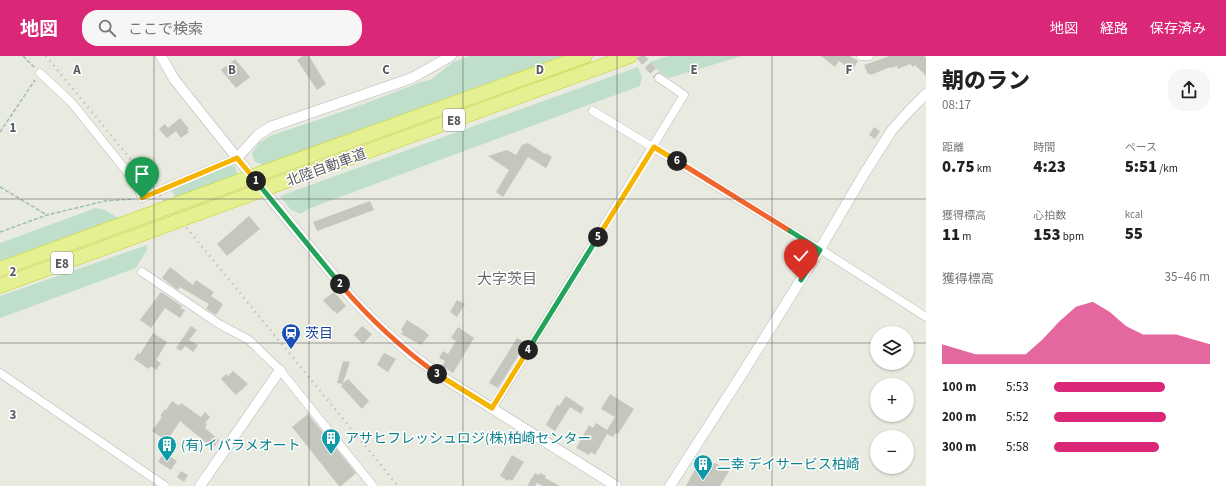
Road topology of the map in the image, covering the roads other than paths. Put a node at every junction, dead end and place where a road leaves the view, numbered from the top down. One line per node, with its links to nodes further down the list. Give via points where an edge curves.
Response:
1 (162, 56): 12 (street, via 174,79)
2 (451, 56): 12 (street, via 412,78 270,127 258,135)
3 (585, 56): 14 (highway, 北陸自動車道 / E8, bridge)
4 (630, 56): 16 (highway, 北陸自動車道 / E8, bridge)
5 (861, 56): 6 (street)
6 (869, 56)
7 (40, 73): 12 (street, via 72,103 136,183 142,198)
8 (659, 78): 11 (street, via 684,95)
9 (926, 94): 13 (street, via 892,130)
10 (593, 111): 11 (street)
11 (654, 147): 13 (street); 20 (street)
12 (237, 158): 20 (street, via 346,292 378,325 412,356)
13 (820, 250): 17 (street); 25 (street)
14 (0, 269)
15 (142, 272): 18 (street, via 219,324 249,340)
16 (0, 286)
17 (926, 317)
18 (280, 370): 22 (street); 23 (street)
19 (0, 373): 21 (street)
20 (492, 408): 24 (street)
21 (165, 486)
22 (200, 486)
23 (373, 486)
24 (616, 486)
25 (670, 486)

